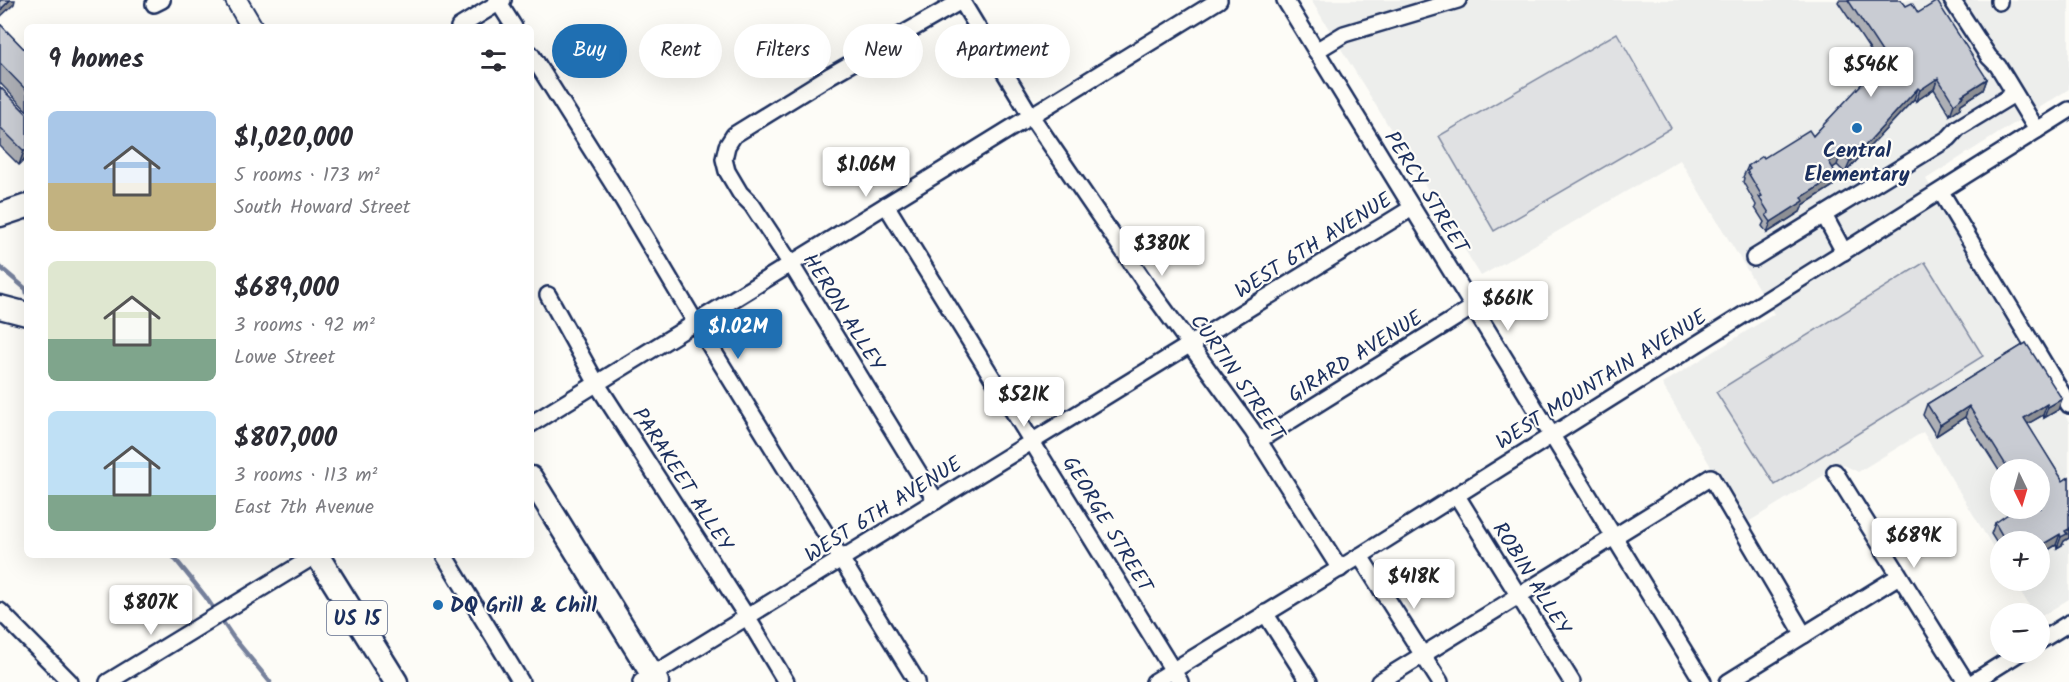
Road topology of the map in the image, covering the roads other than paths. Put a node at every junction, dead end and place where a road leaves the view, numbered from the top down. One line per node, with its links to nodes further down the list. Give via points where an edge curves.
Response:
1 (236, 0): 8 (main road)
2 (961, 0): 15 (street, CURTIN STREET); 25 (street, HERON ALLEY, via 734,135 724,159 727,171)
3 (1219, 0): 15 (street)
4 (1285, 0): 11 (street, PERCY STREET)
5 (1458, 0): 11 (street, via 1344,33)
6 (1952, 0): 13 (street)
7 (500, 1): 9 (street); 10 (street)
8 (250, 24)
9 (464, 24)
10 (512, 24)
11 (1316, 51): 20 (street, PERCY STREET)
12 (534, 59): 30 (street)
13 (2014, 94): 16 (street); 22 (street)
14 (2067, 114): 16 (street, WEST MOUNTAIN AVENUE)
15 (1031, 116): 18 (street); 31 (street, CURTIN STREET)
16 (2037, 130): 17 (street, WEST MOUNTAIN AVENUE)
17 (1941, 192): 23 (street, WEST MOUNTAIN AVENUE); 33 (street)
18 (886, 205): 25 (street); 36 (street, GEORGE STREET)
19 (24, 207): 21 (highway)
20 (1412, 208): 28 (street, PERCY STREET); 31 (street, WEST 6TH AVENUE)
21 (0, 215)
22 (1824, 215): 23 (street); 24 (street)
23 (1844, 252): 35 (street, WEST MOUNTAIN AVENUE)
24 (1754, 258)
25 (791, 264): 30 (street); 41 (street, HERON ALLEY)
26 (548, 295): 32 (street, PARAKEET ALLEY)
27 (0, 307): 29 (highway)
28 (1473, 307): 35 (street, PERCY STREET); 37 (street, GIRARD AVENUE)
29 (24, 313)
30 (696, 323): 32 (street); 47 (street)
31 (1191, 344): 36 (street, WEST 6TH AVENUE); 37 (street, CURTIN STREET)
32 (597, 384): 34 (street); 53 (street, PARAKEET ALLEY)
33 (2069, 405)
34 (534, 422)
35 (1551, 435): 40 (street, WEST MOUNTAIN AVENUE); 42 (street, PERCY STREET)
36 (1032, 441): 41 (street, WEST 6TH AVENUE); 59 (street, GEORGE STREET)
37 (1258, 441): 48 (street, CURTIN STREET)
38 (1835, 472): 49 (street)
39 (534, 483): 60 (highway)
40 (1457, 496): 43 (street, WEST MOUNTAIN AVENUE); 50 (street, ROBIN ALLEY)
41 (936, 501): 47 (street, WEST 6TH AVENUE)
42 (1614, 537): 50 (street); 55 (street, via 1711,477); 72 (street, PERCY STREET)
43 (1360, 556): 48 (street, WEST MOUNTAIN AVENUE); 57 (street)
44 (312, 558): 62 (street)
45 (319, 558): 63 (highway, US 15)
46 (446, 558): 64 (street)
47 (841, 559): 53 (street, WEST 6TH AVENUE); 66 (street)
48 (1340, 569): 52 (street, WEST MOUNTAIN AVENUE)
49 (1899, 576): 55 (street); 74 (street)
50 (1519, 595): 57 (street); 71 (street, ROBIN ALLEY)
51 (0, 611): 61 (street)
52 (1265, 613): 59 (street, WEST MOUNTAIN AVENUE); 68 (street)
53 (747, 617): 60 (street, WEST 6TH AVENUE); 65 (street, PARAKEET ALLEY)
54 (2069, 623): 56 (street)
55 (1804, 635): 73 (street)
56 (2050, 635)
57 (1423, 655): 69 (street); 70 (street)
58 (2003, 663): 75 (street)
59 (1176, 676): 67 (street, WEST MOUNTAIN AVENUE)
60 (650, 680)
61 (70, 682)
62 (108, 682)
63 (396, 682)
64 (521, 682)
65 (786, 682)
66 (917, 682)
67 (1154, 682)
68 (1309, 682)
69 (1378, 682)
70 (1440, 682)
71 (1572, 682)
72 (1703, 682)
73 (1728, 682)
74 (1965, 682)
75 (1973, 682)

